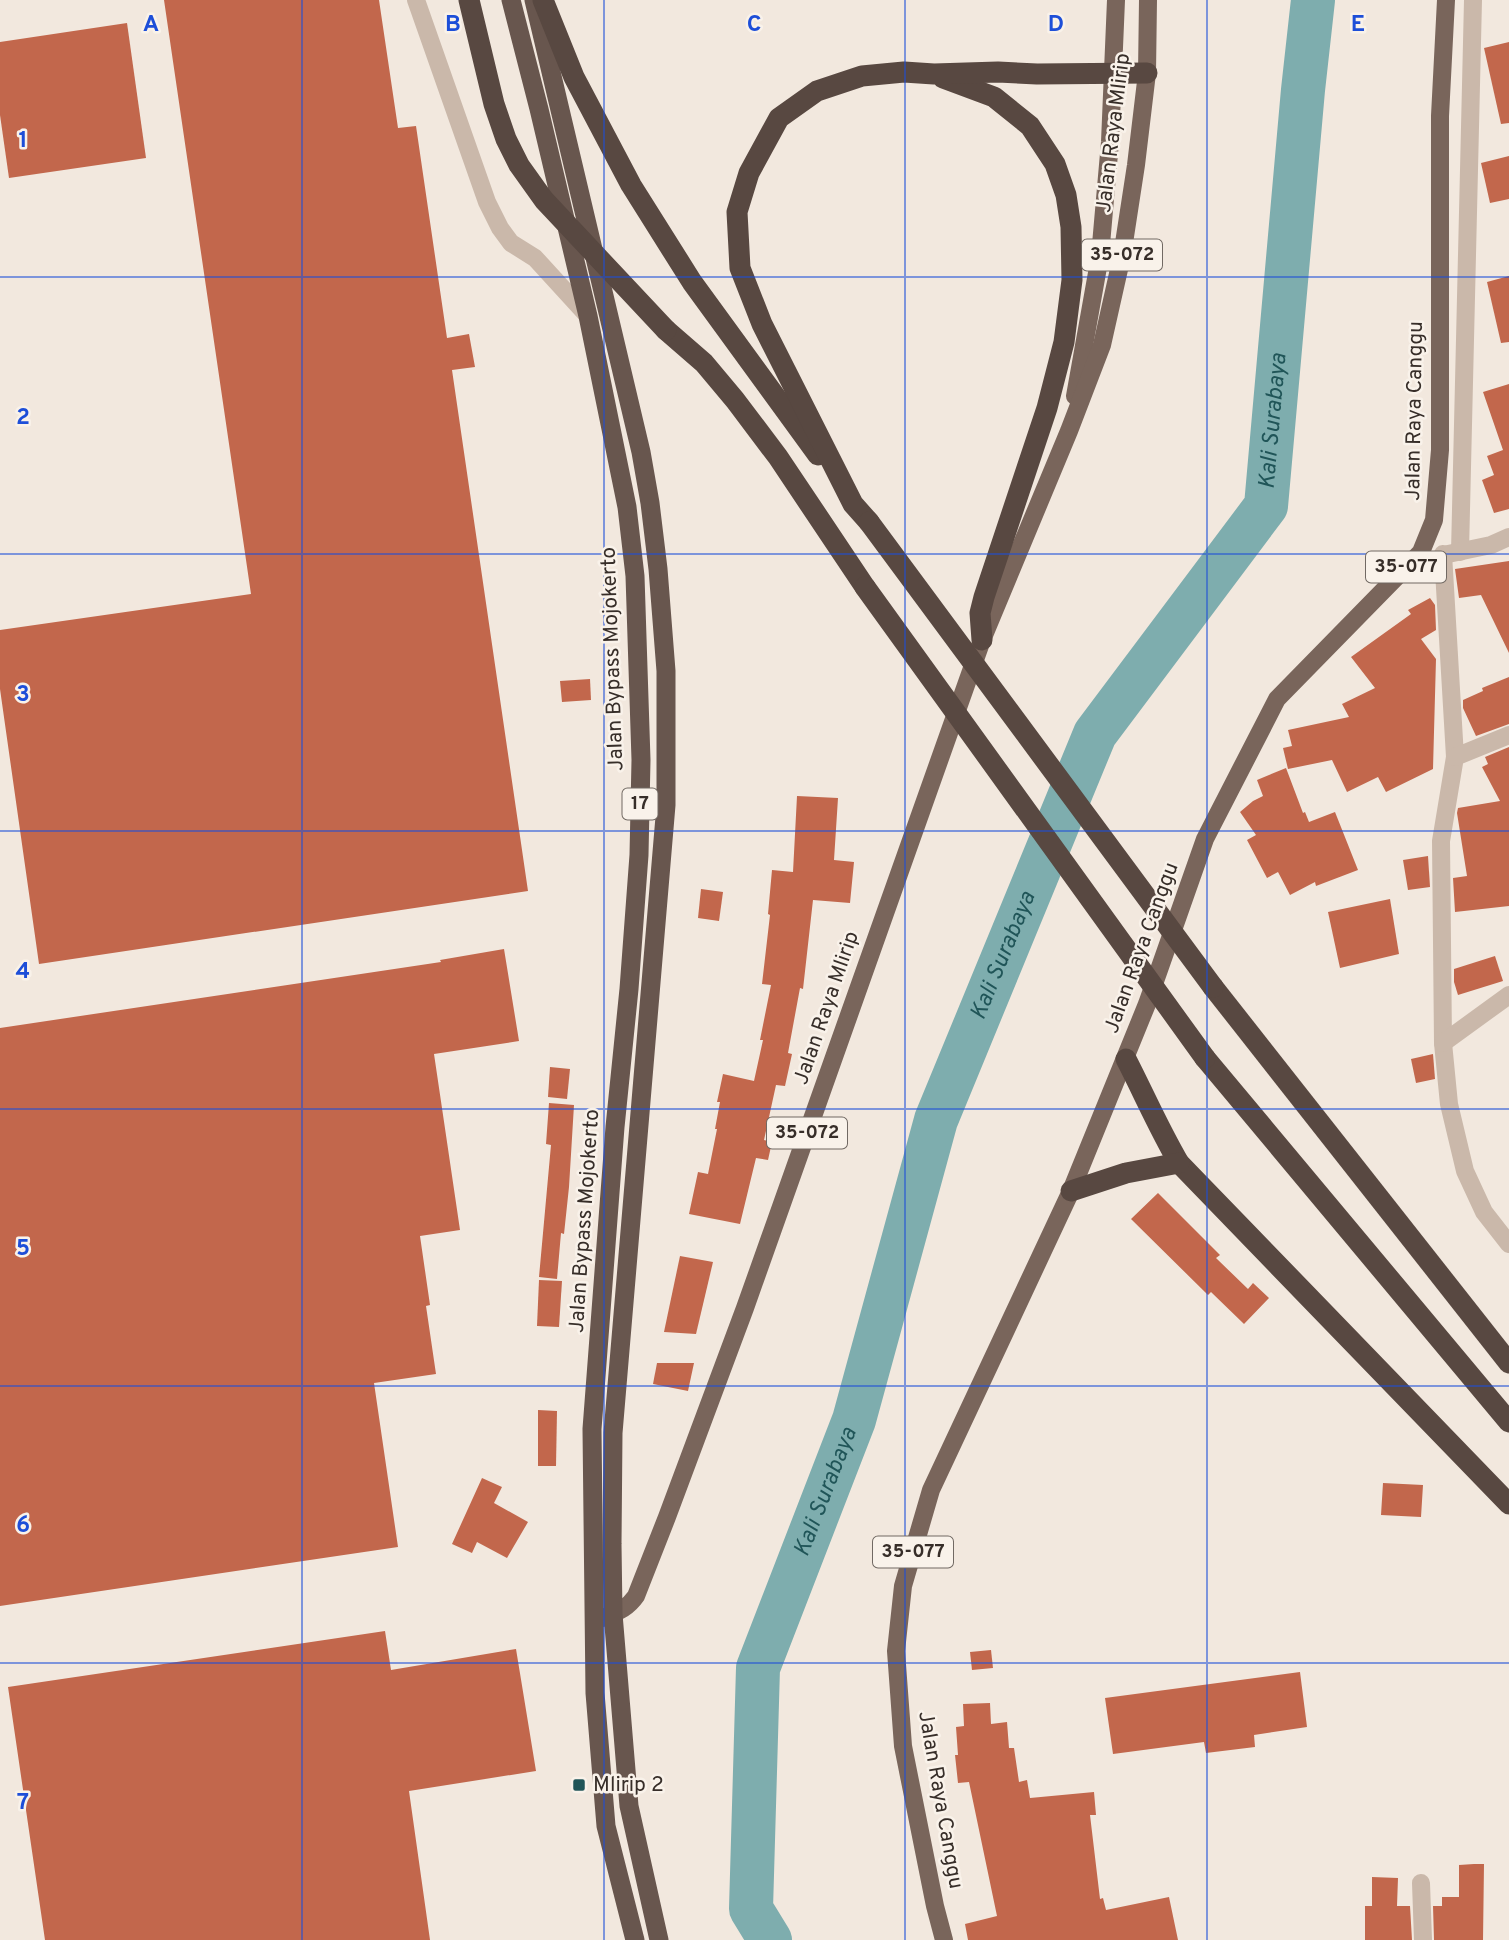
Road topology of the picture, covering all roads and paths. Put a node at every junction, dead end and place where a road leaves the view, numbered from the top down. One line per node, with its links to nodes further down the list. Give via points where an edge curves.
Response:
1 (416, 0): 13 (street, via 500,228 511,243 535,258)
2 (469, 0): 29 (highway, bridge, via 506,139 544,200 735,400 1205,1058)
3 (511, 0): 13 (highway, Jalan Bypass Mojokerto / 17)
4 (534, 0): 31 (highway, Jalan Bypass Mojokerto / 17, via 641,452 658,569 666,671 666,805 613,1433)
5 (543, 0): 15 (highway, via 573,77 631,185 692,282)
6 (1116, 0): 10 (main road, Jalan Raya Mlirip / 35-072)
7 (1148, 0): 11 (main road, Jalan Raya Mlirip / 35-072)
8 (1446, 0): 17 (main road, Jalan Raya Canggu / 35-077, via 1440,116 1440,450 1434,520)
9 (1472, 0): 18 (street)
10 (1114, 72): 11 (highway); 12 (highway); 14 (main road, Jalan Raya Mlirip / 35-072, via 1100,256)
11 (1147, 73): 14 (main road, Jalan Raya Mlirip / 35-072, via 1119,268 1102,345)
12 (934, 74): 15 (highway, via 862,76 817,91 779,118 749,173 737,212 740,268 762,324); 19 (highway, via 994,97 1030,126 1055,164 1071,227 1072,280 1064,342 1047,408 984,597)
13 (588, 316): 31 (highway, Jalan Bypass Mojokerto / 17, via 627,507 635,576 641,760 639,855 592,1429)
14 (1069, 431): 19 (main road, Jalan Raya Mlirip / 35-072)
15 (853, 504): 28 (highway, bridge, via 1213,987)
16 (1509, 537): 18 (street)
17 (1421, 551): 18 (street); 24 (main road, Jalan Raya Canggu / 35-077, via 1277,699 1205,839)
18 (1451, 553): 21 (street)
19 (982, 640): 31 (main road, Jalan Raya Mlirip / 35-072, via 667,1517 631,1604)
20 (1509, 735): 21 (street)
21 (1455, 757): 23 (street, via 1441,841)
22 (1509, 995): 23 (street)
23 (1443, 1043): 27 (street, via 1449,1104 1465,1171 1484,1212)
24 (1126, 1059): 25 (highway); 26 (main road, Jalan Raya Canggu / 35-077)
25 (1179, 1163): 26 (highway, via 1126,1172); 30 (highway)
26 (1071, 1191): 35 (main road, Jalan Raya Canggu / 35-077, via 931,1490 903,1586 896,1651 903,1746)
27 (1509, 1244)
28 (1509, 1363)
29 (1509, 1422)
30 (1509, 1504)
31 (604, 1617): 33 (highway, 17, via 596,1693 606,1826); 34 (highway, 17, via 629,1806)
32 (1422, 1883): 36 (street)
33 (635, 1940)
34 (659, 1940)
35 (944, 1940)
36 (1423, 1940)

